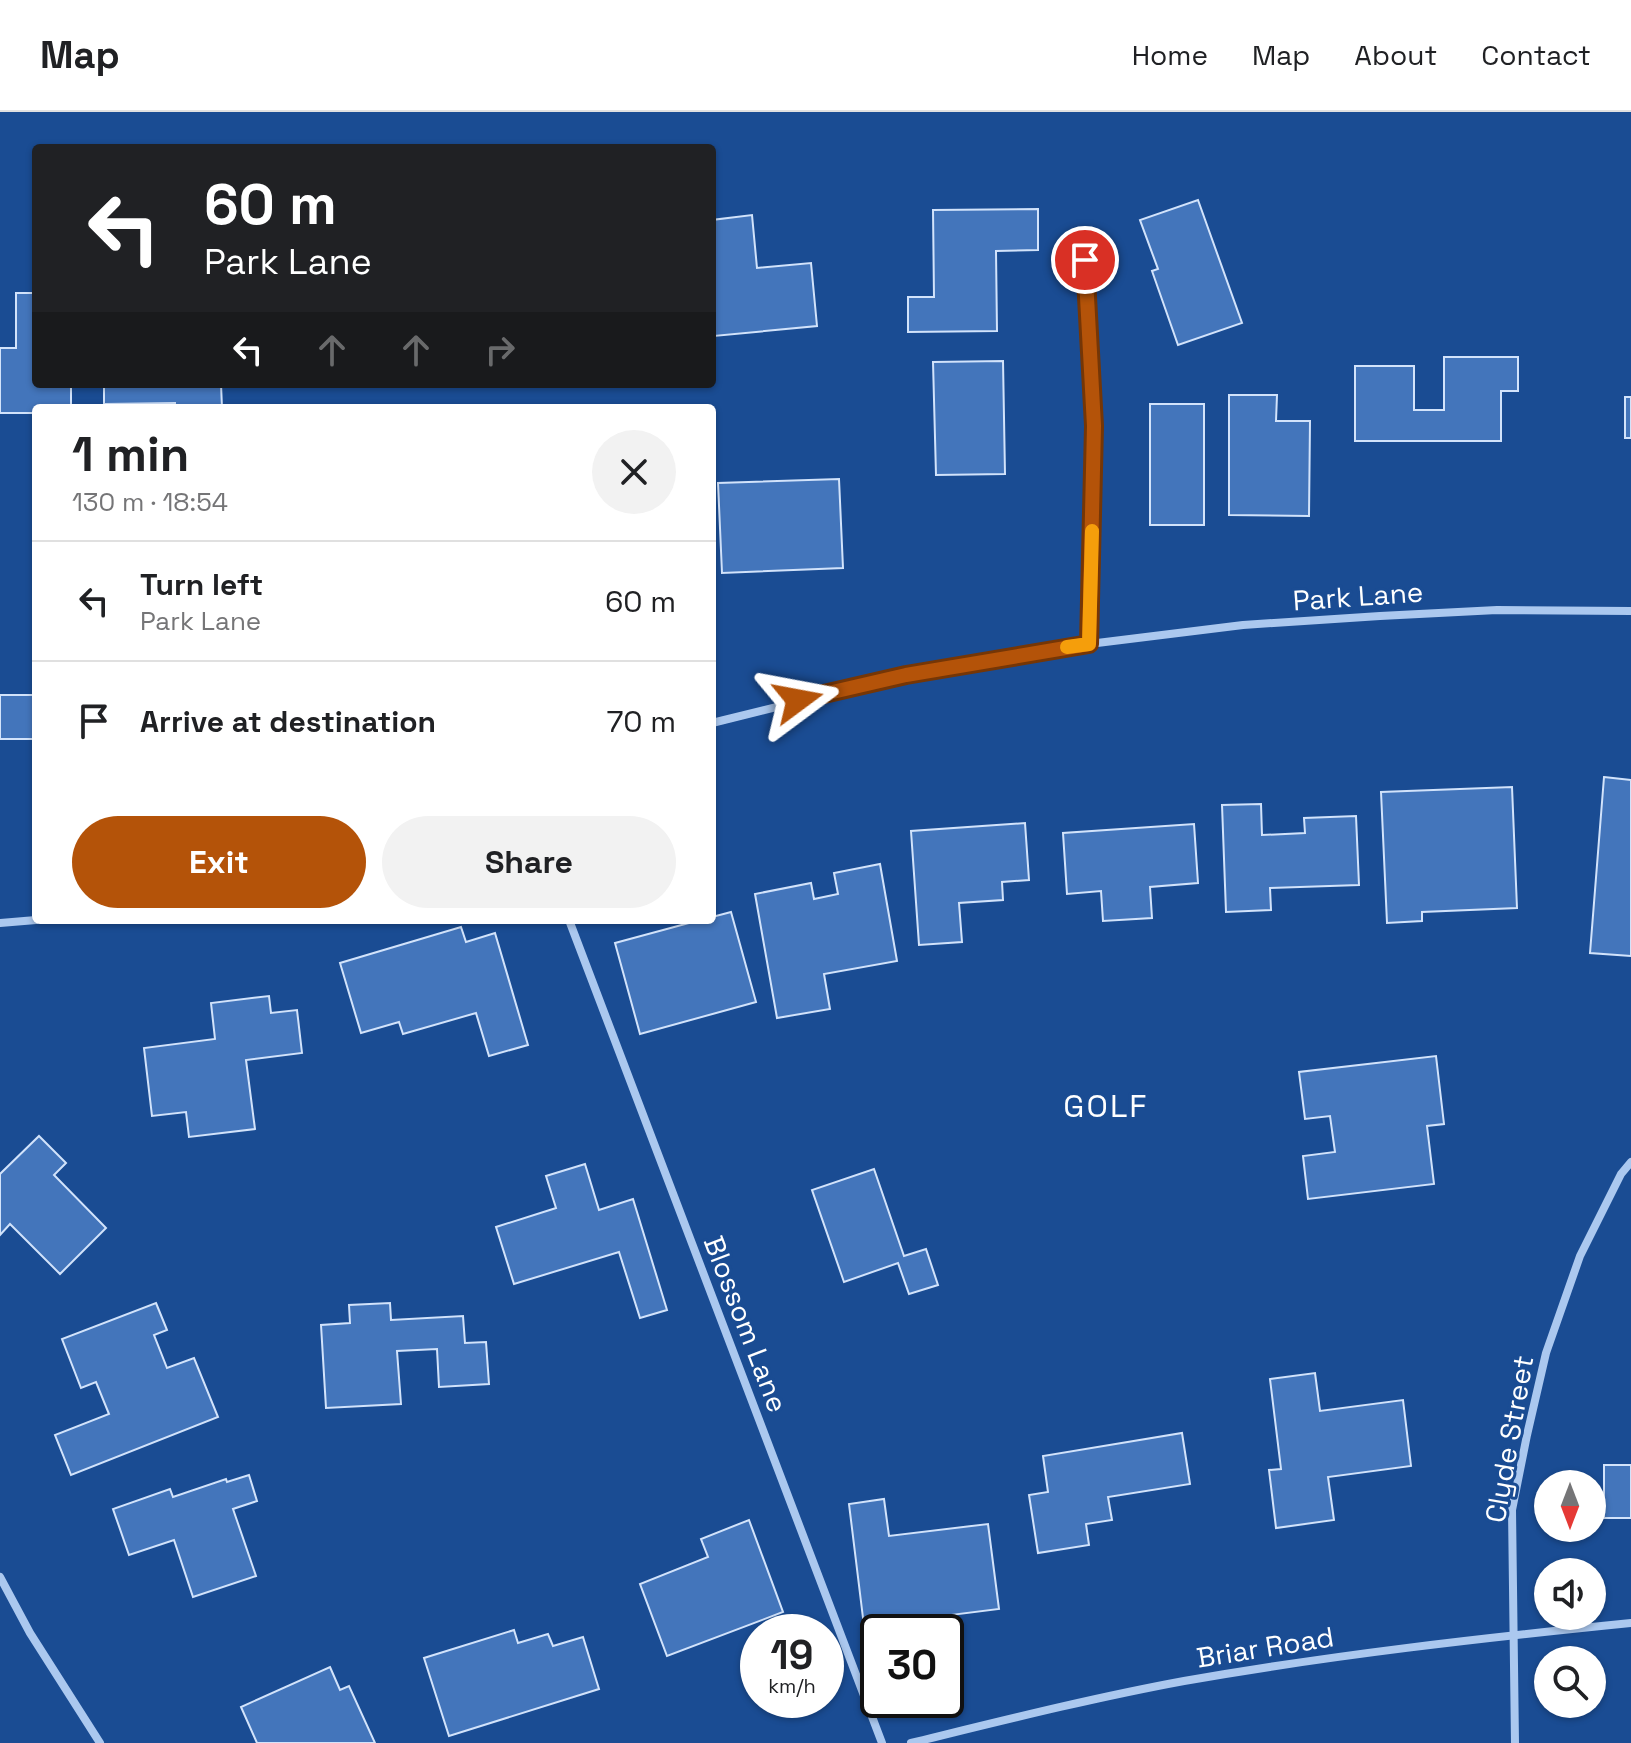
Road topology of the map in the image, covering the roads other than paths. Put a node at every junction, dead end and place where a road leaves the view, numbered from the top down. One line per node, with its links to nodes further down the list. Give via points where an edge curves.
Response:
1 (1085, 260): 3 (lane, via 1094,426)
2 (1631, 611): 3 (street, Park Lane, via 1380,616 1243,625)
3 (1089, 644): 4 (street, Park Lane, via 906,675)
4 (716, 722)
5 (32, 920): 6 (street)
6 (0, 923)
7 (571, 924): 13 (street, Blossom Lane)
8 (1631, 1162): 11 (street, Clyde Street, via 1580,1256 1546,1353 1512,1510)
9 (0, 1577): 12 (street)
10 (1631, 1623): 11 (street, Briar Road)
11 (1512, 1635): 14 (street, Briar Road, via 1183,1682); 15 (street, Clyde Street)
12 (100, 1743)
13 (882, 1743)
14 (911, 1743)
15 (1515, 1743)

